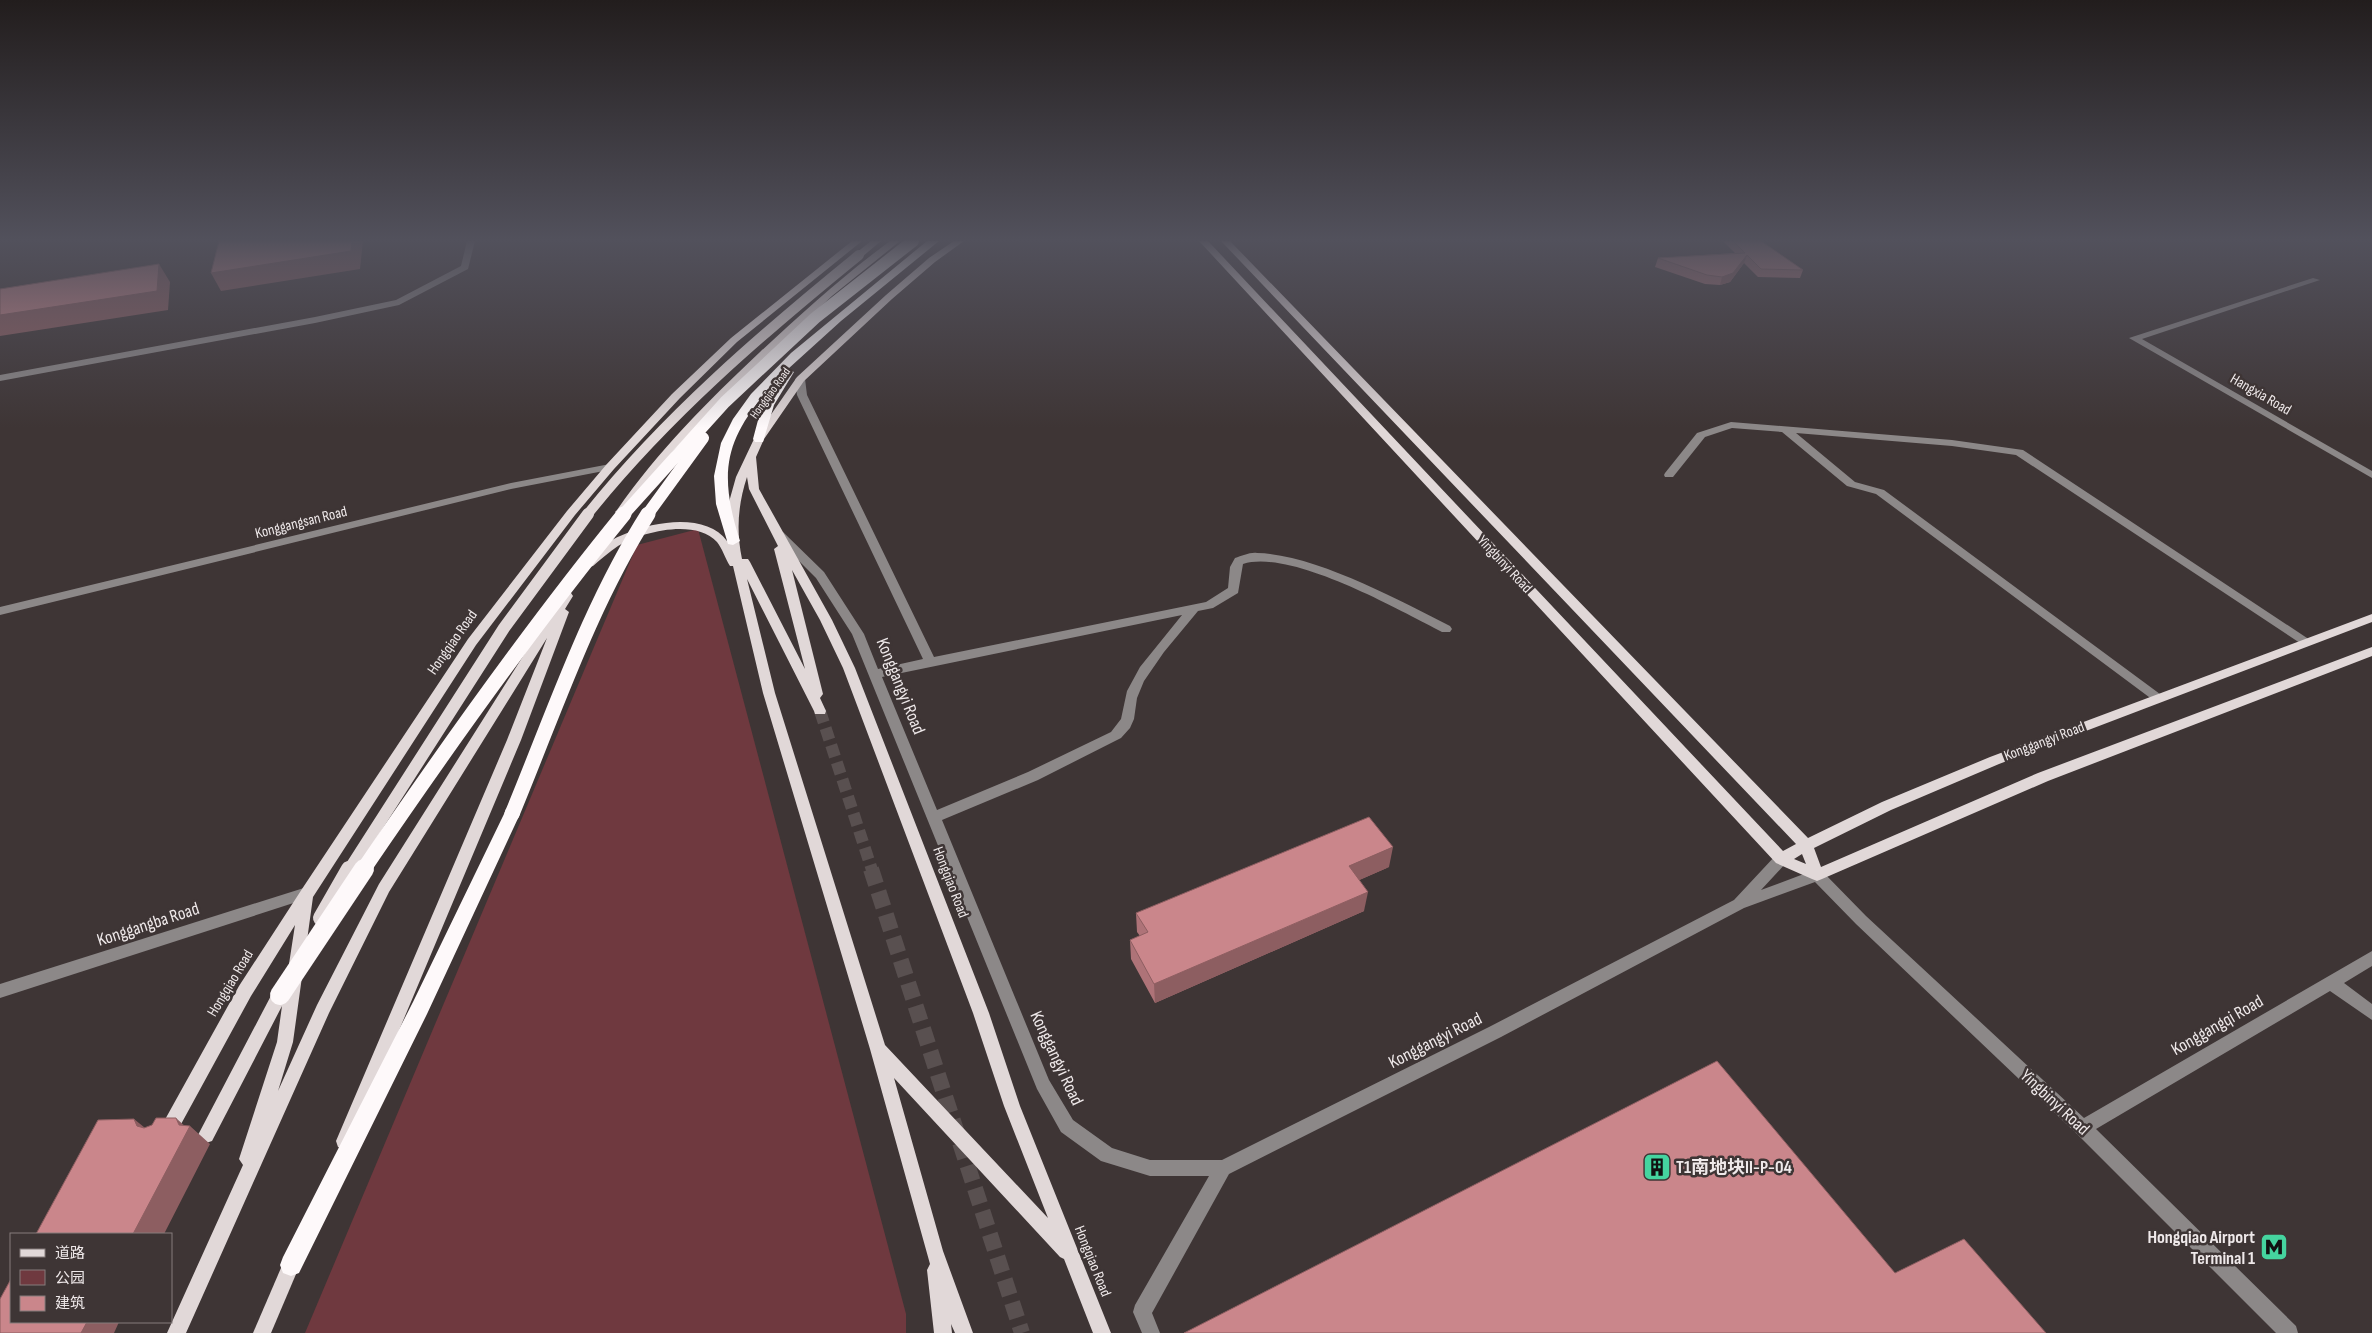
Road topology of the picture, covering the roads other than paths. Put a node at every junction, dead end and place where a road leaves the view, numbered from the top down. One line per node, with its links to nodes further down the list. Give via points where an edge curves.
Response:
1 (393, 303): 13 (street)
2 (780, 303): 18 (main road, Hongqiao Road, via 734,340)
3 (801, 303): 44 (main road, bridge, via 669,424 620,474 568,539 492,648 333,895)
4 (819, 303): 23 (main road, via 736,380 670,448 641,481)
5 (833, 303): 12 (highway, bridge)
6 (855, 303): 11 (highway)
7 (882, 303): 14 (main road, Hongqiao Road)
8 (1260, 303): 37 (main road, Yingbinyi Road)
9 (1286, 303): 36 (main road, Yingbinyi Road)
10 (2243, 303): 20 (street, Hangxia Road, via 2134,338)
11 (812, 339): 16 (highway, via 768,405); 22 (highway, via 764,386 737,422 725,449 720,468 721,492)
12 (753, 377): 44 (highway, bridge, via 701,426 643,491 544,614 415,793); 54 (highway, bridge, via 660,494 626,548 601,597 512,814 420,1008)
13 (0, 378)
14 (800, 379): 16 (main road, Hongqiao Road); 32 (street, via 802,395)
15 (1786, 430): 19 (street, via 1731,425 1701,435); 30 (street, via 1952,443 2019,452); 34 (street, via 1851,484 1880,492)
16 (759, 438): 17 (main road, Hongqiao Road)
17 (753, 454): 21 (main road, Hongqiao Road, via 754,489); 22 (main road, Hongqiao Road, via 740,477 734,502)
18 (610, 467): 27 (street, Konggangsan Road, via 511,486); 39 (main road, Hongqiao Road, via 472,642)
19 (1669, 475)
20 (2372, 475)
21 (776, 531): 22 (main road, via 820,711); 33 (street, Konggangyi Road, via 820,575 858,634); 53 (main road, Hongqiao Road, via 849,668 982,1013 1012,1106)
22 (733, 541): 24 (main road, Hongqiao Road)
23 (588, 564): 24 (main road, via 616,543 642,533 670,527 699,526 719,537); 25 (main road)
24 (742, 579): 46 (main road, Hongqiao Road, via 772,700)
25 (573, 586): 51 (main road, via 384,888 323,1010); 54 (main road, via 514,740)
26 (1193, 610): 29 (street, via 1221,600 1234,590 1236,564 1241,559 1259,555 1313,568 1372,592); 32 (street, via 1138,618); 35 (street, via 1139,677 1124,729 1033,776)
27 (0, 611)
28 (2372, 618): 30 (main road, Konggangyi Road)
29 (1446, 629)
30 (2307, 642): 34 (main road, Konggangyi Road)
31 (2372, 651): 38 (main road, Konggangyi Road, via 2043,777)
32 (930, 663): 33 (street)
33 (874, 674): 35 (street, Konggangyi Road)
34 (2158, 697): 36 (main road, Konggangyi Road, via 1925,788)
35 (933, 818): 50 (street, Konggangyi Road, via 1044,1084 1067,1126 1107,1155 1150,1168)
36 (1806, 845): 37 (main road, Konggangyi Road); 38 (main road, Yingbinyi Road)
37 (1781, 859): 38 (main road, Yingbinyi Road); 40 (street, Konggangyi Road)
38 (1817, 876): 40 (street, Konggangyi Road); 47 (street, Yingbinyi Road)
39 (307, 893): 43 (street, Konggangba Road); 49 (main road, Hongqiao Road, via 245,991); 51 (main road, via 285,1042)
40 (1738, 904): 50 (street, Konggangyi Road, via 1495,1032)
41 (2372, 958): 42 (street, Konggangqi Road)
42 (2331, 982): 45 (street); 47 (street, Konggangqi Road)
43 (0, 991)
44 (280, 995): 48 (main road)
45 (2372, 1013)
46 (878, 1049): 52 (main road, Hongqiao Road); 53 (main road)
47 (2083, 1128): 61 (street, Yingbinyi Road)
48 (206, 1135)
49 (166, 1136)
50 (1223, 1168): 60 (street, via 1142,1312)
51 (232, 1211): 55 (main road)
52 (934, 1250): 57 (main road); 58 (main road, Hongqiao Road)
53 (1072, 1257): 59 (main road, Hongqiao Road)
54 (291, 1265): 56 (main road)
55 (176, 1333)
56 (262, 1333)
57 (943, 1333)
58 (964, 1333)
59 (1102, 1333)
60 (1151, 1333)
61 (2289, 1333)

